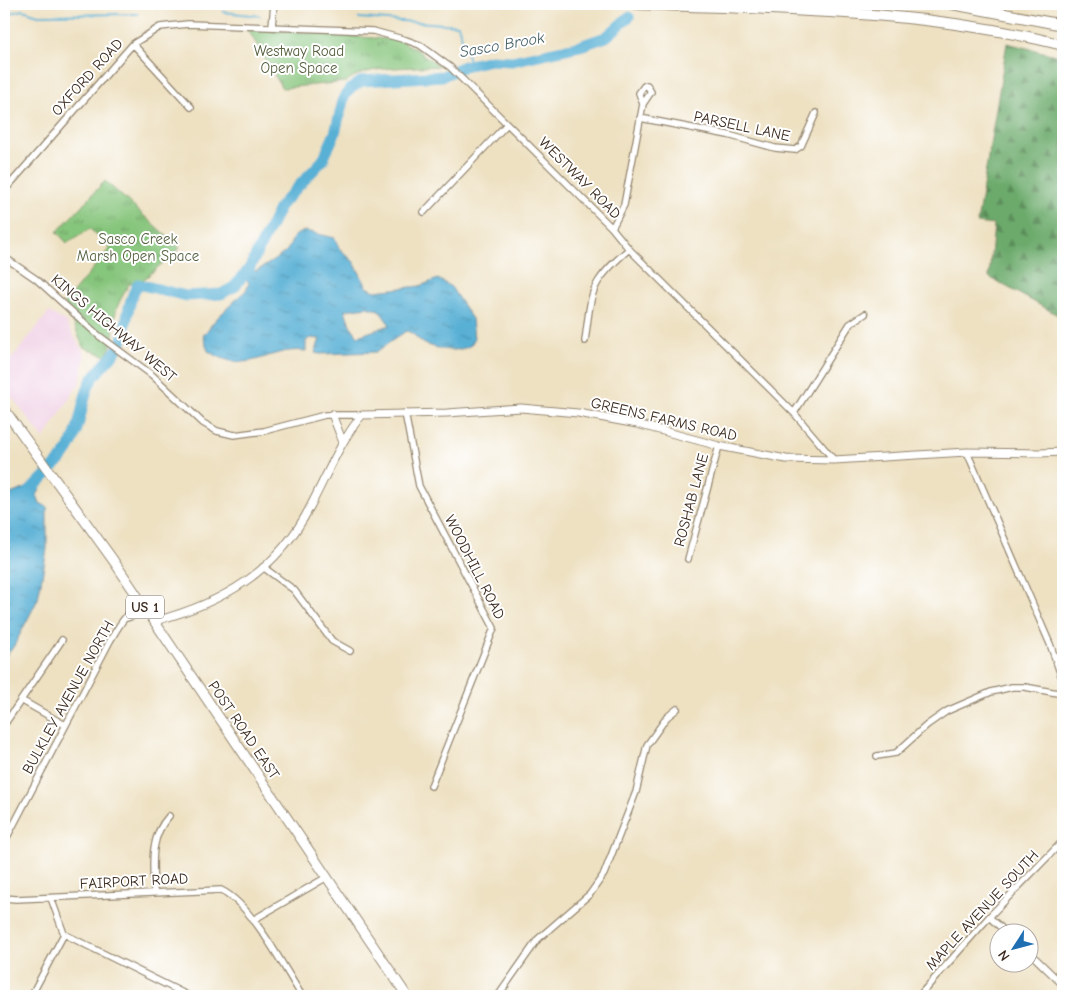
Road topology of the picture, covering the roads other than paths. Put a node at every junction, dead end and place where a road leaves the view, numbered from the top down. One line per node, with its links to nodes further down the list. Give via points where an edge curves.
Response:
1 (274, 4): 5 (street)
2 (637, 4): 7 (highway, via 900,17 969,25)
3 (952, 4): 4 (highway)
4 (1063, 25)
5 (272, 26): 6 (street, OXFORD ROAD, via 188,24 160,27); 12 (street, WESTWAY ROAD, via 393,34 420,46 450,67)
6 (133, 44): 9 (street); 13 (street, OXFORD ROAD)
7 (1063, 45)
8 (643, 104): 11 (street)
9 (191, 107)
10 (816, 113): 11 (street, PARSELL LANE, via 801,146 795,150)
11 (640, 118): 15 (street, via 624,205)
12 (507, 124): 14 (street); 15 (street, WESTWAY ROAD)
13 (4, 192)
14 (424, 212)
15 (612, 228): 16 (street, WESTWAY ROAD)
16 (629, 249): 19 (street, via 597,281 591,297); 22 (street, WESTWAY ROAD)
17 (4, 257): 25 (street, KINGS HIGHWAY WEST, via 36,278 113,346 152,375)
18 (865, 314): 22 (street, via 850,324)
19 (586, 341)
20 (4, 409): 33 (main road, POST ROAD EAST / US 1)
21 (405, 413): 24 (street, GREENS FARMS ROAD); 27 (street, GREENS FARMS ROAD, via 521,408 568,412 637,424); 44 (street, WOODHILL ROAD, via 418,486 494,628)
22 (794, 413): 30 (street, WESTWAY ROAD)
23 (332, 414): 24 (street, GREENS FARMS ROAD); 25 (street, GREENS FARMS ROAD, via 234,435); 26 (street)
24 (362, 414): 26 (street)
25 (203, 423)
26 (342, 440): 32 (street, via 302,522)
27 (718, 446): 30 (street, GREENS FARMS ROAD, via 786,459); 31 (street, ROSHAB LANE)
28 (967, 452): 29 (street, GREENS FARMS ROAD); 30 (street, GREENS FARMS ROAD); 37 (street, via 1050,644)
29 (1063, 452)
30 (834, 460)
31 (688, 560)
32 (263, 567): 34 (street, via 216,600); 36 (street, via 294,590 332,641)
33 (144, 606): 34 (main road, POST ROAD EAST / US 1); 42 (street, BULKLEY AVENUE NORTH, via 139,614 127,618 105,649)
34 (155, 621): 48 (main road, POST ROAD EAST / US 1)
35 (62, 640): 39 (street)
36 (350, 651)
37 (1063, 682)
38 (1063, 694): 43 (street, via 1018,687 991,692 947,711 896,753)
39 (21, 700): 41 (street); 42 (street)
40 (677, 708): 62 (street, via 646,745 636,792 604,874 590,894 538,940)
41 (4, 725)
42 (65, 725): 47 (street, BULKLEY AVENUE NORTH)
43 (877, 756)
44 (431, 786)
45 (169, 816): 49 (street, via 155,838)
46 (1063, 841): 52 (street, MAPLE AVENUE SOUTH)
47 (4, 842)
48 (326, 877): 53 (street); 61 (main road, POST ROAD EAST / US 1)
49 (154, 891): 51 (street, FAIRPORT ROAD); 53 (street, FAIRPORT ROAD, via 221,890 235,899)
50 (4, 898): 51 (street, FAIRPORT ROAD)
51 (51, 898): 55 (street)
52 (989, 917): 54 (street); 63 (street, MAPLE AVENUE SOUTH)
53 (253, 920): 60 (street, FAIRPORT ROAD)
54 (995, 922)
55 (64, 934): 58 (street); 59 (street)
56 (1040, 963): 57 (street)
57 (1063, 985)
58 (31, 996)
59 (189, 996)
60 (302, 996)
61 (407, 996)
62 (498, 996)
63 (919, 996)

